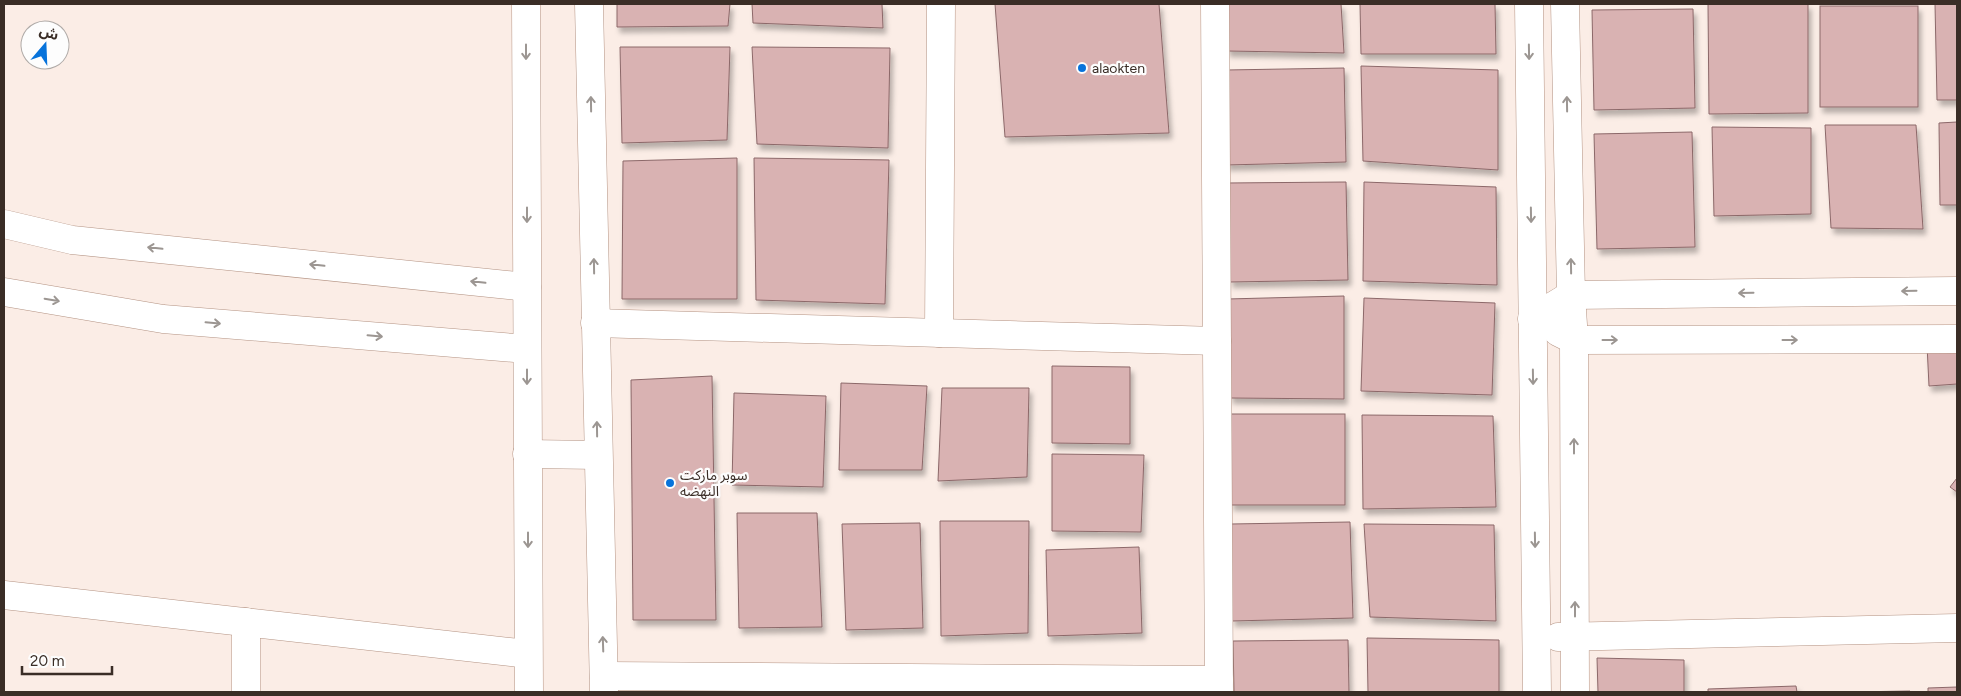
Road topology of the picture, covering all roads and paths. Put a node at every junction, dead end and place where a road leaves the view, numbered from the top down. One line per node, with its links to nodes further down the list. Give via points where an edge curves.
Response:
1 (526, 4): 8 (street, one-way to 8)
2 (588, 4): 13 (street, one-way to 2)
3 (941, 4): 14 (street)
4 (1215, 4): 17 (street)
5 (1529, 4): 12 (street, one-way to 12)
6 (1565, 4): 11 (street, one-way to 6)
7 (4, 224): 8 (street, one-way to 7, via 72,240)
8 (527, 287): 18 (street)
9 (1957, 291): 11 (street, one-way to 11)
10 (4, 292): 18 (street, one-way to 18, via 163,319)
11 (1571, 295): 12 (street); 16 (street)
12 (1532, 319): 16 (street); 24 (street, one-way to 24)
13 (595, 323): 14 (street); 20 (street, one-way to 13)
14 (939, 333): 17 (street)
15 (1957, 339): 16 (street, one-way to 15)
16 (1574, 340): 25 (street, one-way to 16)
17 (1217, 341): 28 (street)
18 (527, 349): 19 (street, one-way to 19)
19 (528, 454): 20 (street); 26 (street, one-way to 26)
20 (598, 455): 27 (street, one-way to 20)
21 (4, 594): 22 (street)
22 (246, 622): 26 (street); 29 (street)
23 (1957, 628): 25 (street)
24 (1536, 636): 25 (street); 31 (street)
25 (1575, 637): 32 (street)
26 (528, 654): 30 (street)
27 (604, 684): 28 (street)
28 (1219, 686)
29 (246, 692)
30 (529, 692)
31 (1537, 692)
32 (1575, 692)

